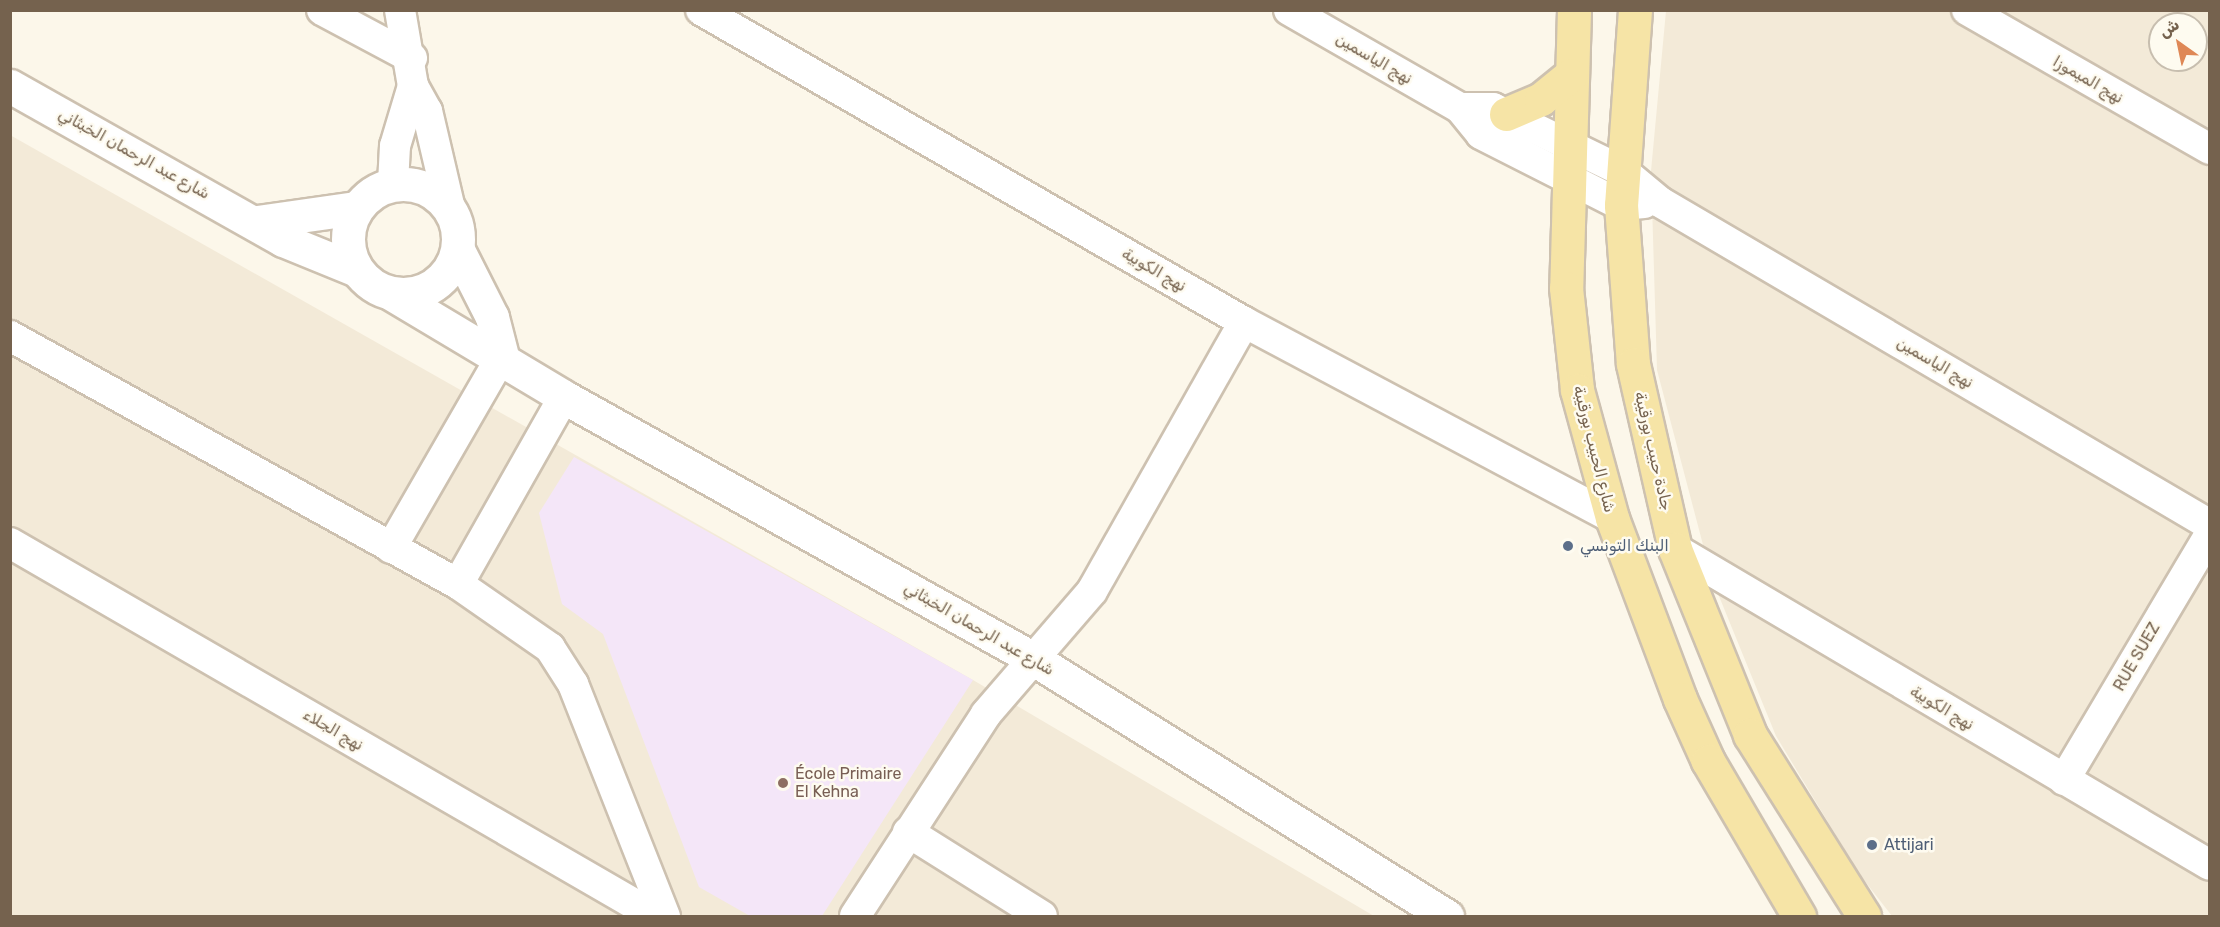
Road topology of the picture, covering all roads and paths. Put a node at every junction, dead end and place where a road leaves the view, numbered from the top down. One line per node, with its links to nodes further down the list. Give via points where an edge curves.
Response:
1 (322, 10): 8 (street)
2 (400, 10): 8 (street)
3 (701, 10): 26 (street, نهج الكوبية)
4 (1289, 10): 11 (street, نهج الياسمين)
5 (1574, 10): 9 (main road, شارع الحبيب بورقيبة)
6 (1635, 10): 15 (main road, جادة حبيب بورقيبة)
7 (1967, 10): 14 (street, نهج الميموزا)
8 (412, 72): 17 (street, via 395,146); 21 (street, via 430,122)
9 (1571, 75): 12 (main road, via 1541,99); 13 (main road, شارع الحبيب بورقيبة)
10 (10, 86): 22 (main road, شارع عبد الرحمان الخبثاني)
11 (1460, 108): 12 (street, نهج الياسمين, via 1493,108); 16 (street, نهج الياسمين, via 1481,135)
12 (1506, 114): 13 (street, نهج الياسمين)
13 (1570, 146): 15 (street, نهج الياسمين); 16 (main road, شارع الحبيب بورقيبة)
14 (2210, 149)
15 (1624, 172): 18 (street, نهج الياسمين); 19 (main road, جادة حبيب بورقيبة)
16 (1565, 179): 19 (street, نهج الياسمين); 30 (main road, شارع الحبيب بورقيبة, via 1566,288 1577,390)
17 (393, 184): 20 (main road); 21 (main road, via 435,193)
18 (1660, 202): 19 (street); 31 (street, نهج الياسمين)
19 (1621, 206): 35 (main road, جادة حبيب بورقيبة, via 1633,364)
20 (357, 208): 22 (main road); 24 (main road, via 348,228 348,249)
21 (450, 208): 23 (main road, via 458,228)
22 (257, 222): 24 (main road, شارع عبد الرحمان الخبثاني, via 283,240)
23 (458, 250): 25 (main road, via 434,286 414,294); 28 (main road, via 492,318)
24 (357, 270): 25 (main road)
25 (392, 294): 28 (main road, شارع عبد الرحمان الخبثاني, via 479,348)
26 (1244, 322): 30 (street, نهج الكوبية); 37 (street, via 1092,591)
27 (10, 336): 34 (street)
28 (502, 356): 29 (main road, شارع عبد الرحمان الخبثاني); 34 (street)
29 (564, 397): 36 (street); 37 (main road, شارع عبد الرحمان الخبثاني)
30 (1612, 518): 46 (main road, شارع الحبيب بورقيبة, via 1708,761)
31 (2210, 525)
32 (2210, 534): 38 (street, RUE SUEZ)
33 (10, 543): 41 (street, نهج الجلاء)
34 (391, 548): 36 (street)
35 (1675, 549): 38 (street, نهج الكوبية); 47 (main road, جادة حبيب بورقيبة, via 1750,735)
36 (458, 584): 42 (street, via 560,661)
37 (1032, 658): 39 (street, via 986,714); 45 (main road, شارع عبد الرحمان الخبثاني)
38 (2064, 780): 40 (street, نهج الكوبية)
39 (908, 832): 43 (street); 44 (street)
40 (2210, 865)
41 (655, 916)
42 (664, 916)
43 (855, 916)
44 (1042, 916)
45 (1447, 916)
46 (1799, 916)
47 (1864, 916)

